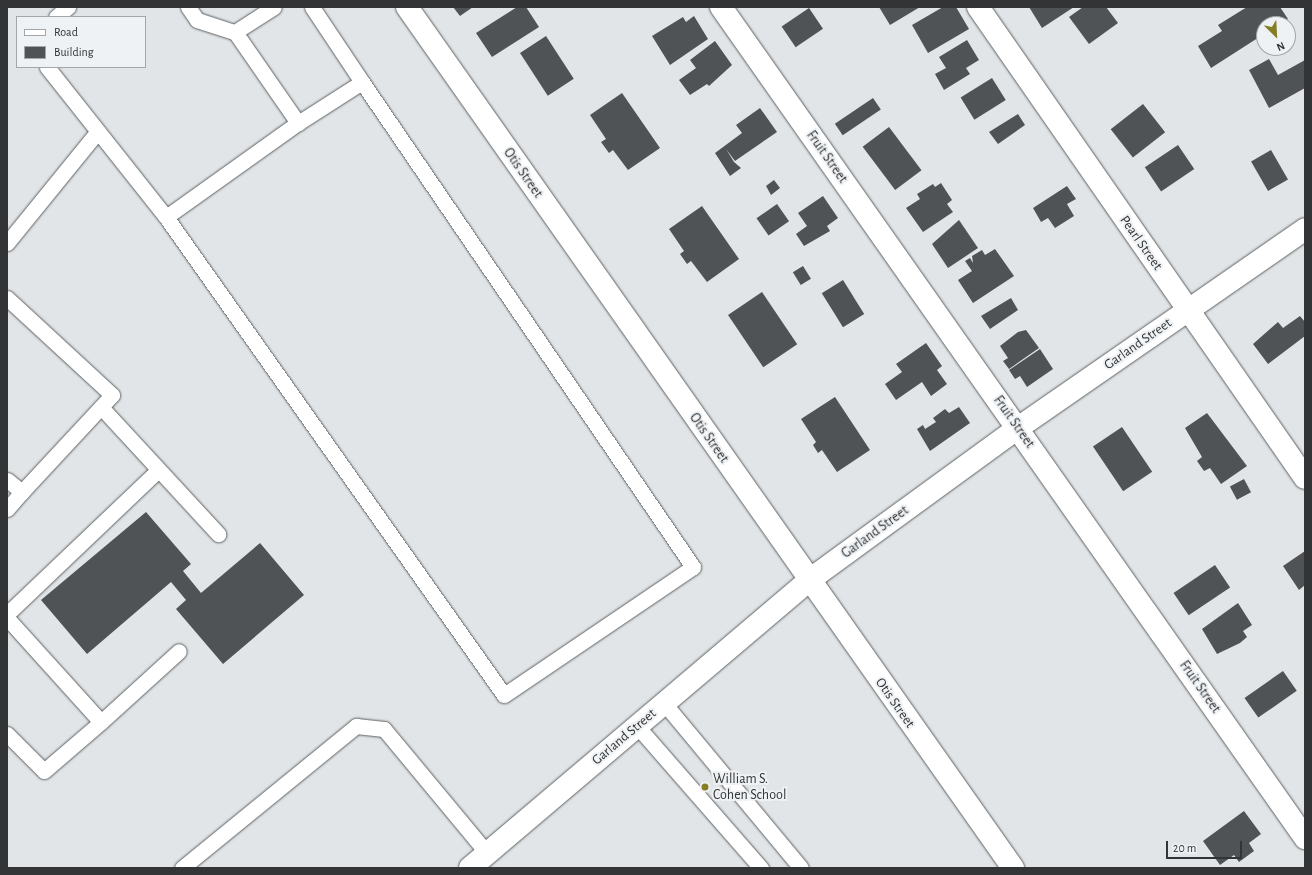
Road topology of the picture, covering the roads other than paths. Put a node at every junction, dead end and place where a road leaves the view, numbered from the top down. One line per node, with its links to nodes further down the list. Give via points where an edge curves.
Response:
1 (68, 7): 8 (lane)
2 (188, 7): 9 (lane, via 197,20)
3 (274, 7): 9 (lane)
4 (312, 7): 11 (lane)
5 (407, 7): 27 (street, Otis Street)
6 (721, 7): 20 (street, Fruit Street)
7 (978, 7): 18 (street, Pearl Street)
8 (57, 16)
9 (235, 32): 12 (lane)
10 (48, 68): 13 (lane)
11 (362, 82): 12 (lane); 14 (lane, via 693,567 504,695)
12 (298, 124): 14 (lane)
13 (98, 131): 14 (lane); 16 (lane)
14 (166, 217)
15 (1305, 229): 18 (street, Garland Street)
16 (7, 243)
17 (7, 298): 19 (lane, via 112,395)
18 (1188, 310): 20 (street, Garland Street); 22 (street, Pearl Street)
19 (101, 407): 21 (lane); 24 (lane)
20 (1018, 428): 27 (street, Garland Street); 35 (street, Fruit Street)
21 (158, 470): 26 (lane); 28 (lane)
22 (1305, 478)
23 (7, 480): 24 (lane)
24 (22, 492): 25 (lane)
25 (7, 509)
26 (218, 534)
27 (808, 581): 31 (street, Garland Street); 41 (street, Otis Street)
28 (7, 614)
29 (7, 618): 32 (lane)
30 (179, 651): 32 (lane)
31 (664, 703): 33 (street, Garland Street); 40 (lane)
32 (101, 722): 34 (lane, via 44,771)
33 (637, 726): 36 (street, Garland Street); 39 (lane)
34 (7, 734)
35 (1305, 838)
36 (487, 853): 37 (lane, via 384,729 356,726); 38 (street, Garland Street)
37 (182, 868)
38 (470, 868)
39 (761, 868)
40 (801, 868)
41 (1013, 868)

